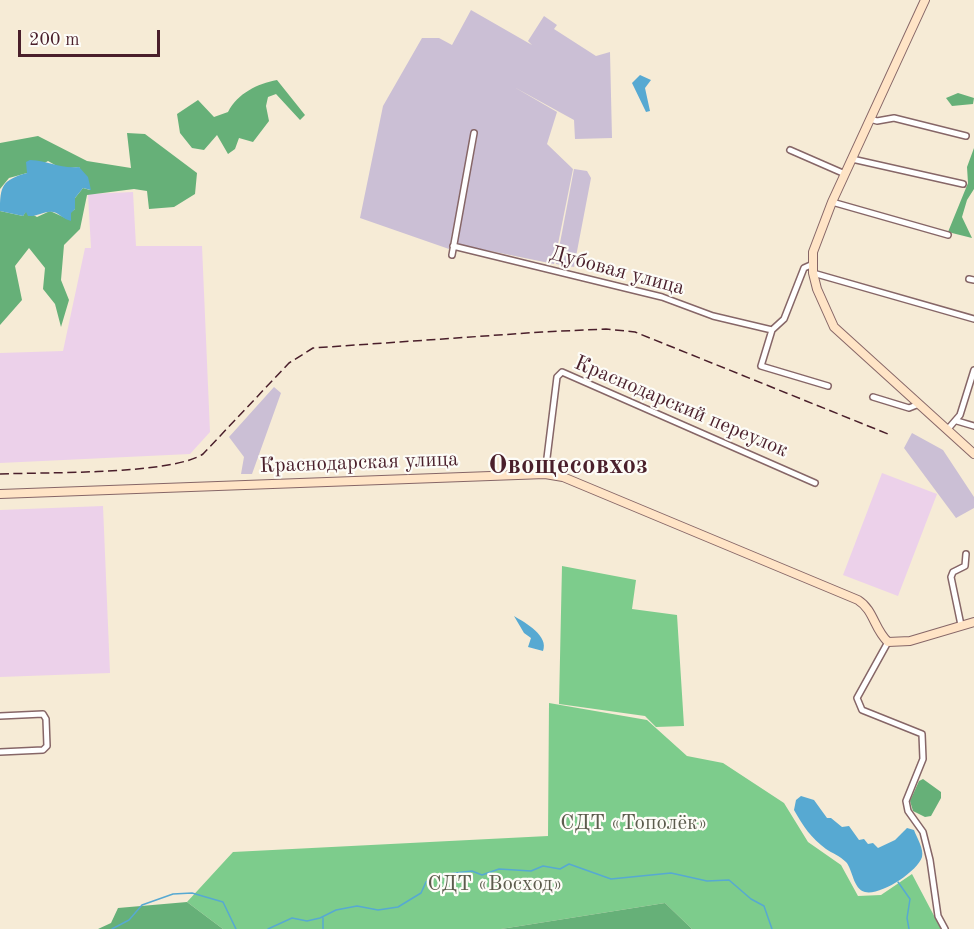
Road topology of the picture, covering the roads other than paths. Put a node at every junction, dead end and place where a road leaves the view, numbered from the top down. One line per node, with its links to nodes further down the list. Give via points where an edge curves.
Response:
1 (926, 0): 2 (main road)
2 (870, 119): 4 (street, via 894,118); 6 (main road)
3 (474, 133): 11 (street)
4 (966, 136)
5 (790, 150): 7 (street)
6 (852, 159): 7 (main road); 8 (street)
7 (845, 174): 9 (main road)
8 (963, 184)
9 (832, 202): 10 (street); 13 (main road, via 813,252)
10 (948, 235)
11 (453, 246): 12 (street); 16 (street, Дубовая улица, via 662,297 713,316)
12 (452, 255)
13 (813, 264): 14 (main road); 16 (street, via 804,268 784,319)
14 (813, 273): 15 (street); 20 (main road, via 834,327)
15 (974, 319)
16 (772, 330): 18 (street, via 761,366)
17 (974, 370): 21 (street)
18 (828, 386)
19 (873, 397): 20 (street, via 909,408)
20 (919, 404): 23 (main road)
21 (957, 421): 22 (street); 23 (street)
22 (974, 426)
23 (947, 430): 24 (main road)
24 (974, 454)
25 (545, 474): 26 (street, Краснодарский переулок, via 557,377 562,372); 27 (main road, Краснодарская улица); 31 (main road, Краснодарская улица, via 562,477 858,600 869,609 881,636)
26 (815, 483)
27 (0, 494)
28 (966, 555): 30 (street, via 965,566 951,577)
29 (974, 622): 30 (main road)
30 (961, 625): 31 (main road, via 910,641)
31 (888, 642): 34 (street, via 857,698 862,710 922,734 923,759 906,801 908,811 923,832 938,916)
32 (0, 716): 33 (street, via 44,714 46,718 45,750)
33 (0, 752)
34 (945, 929)

